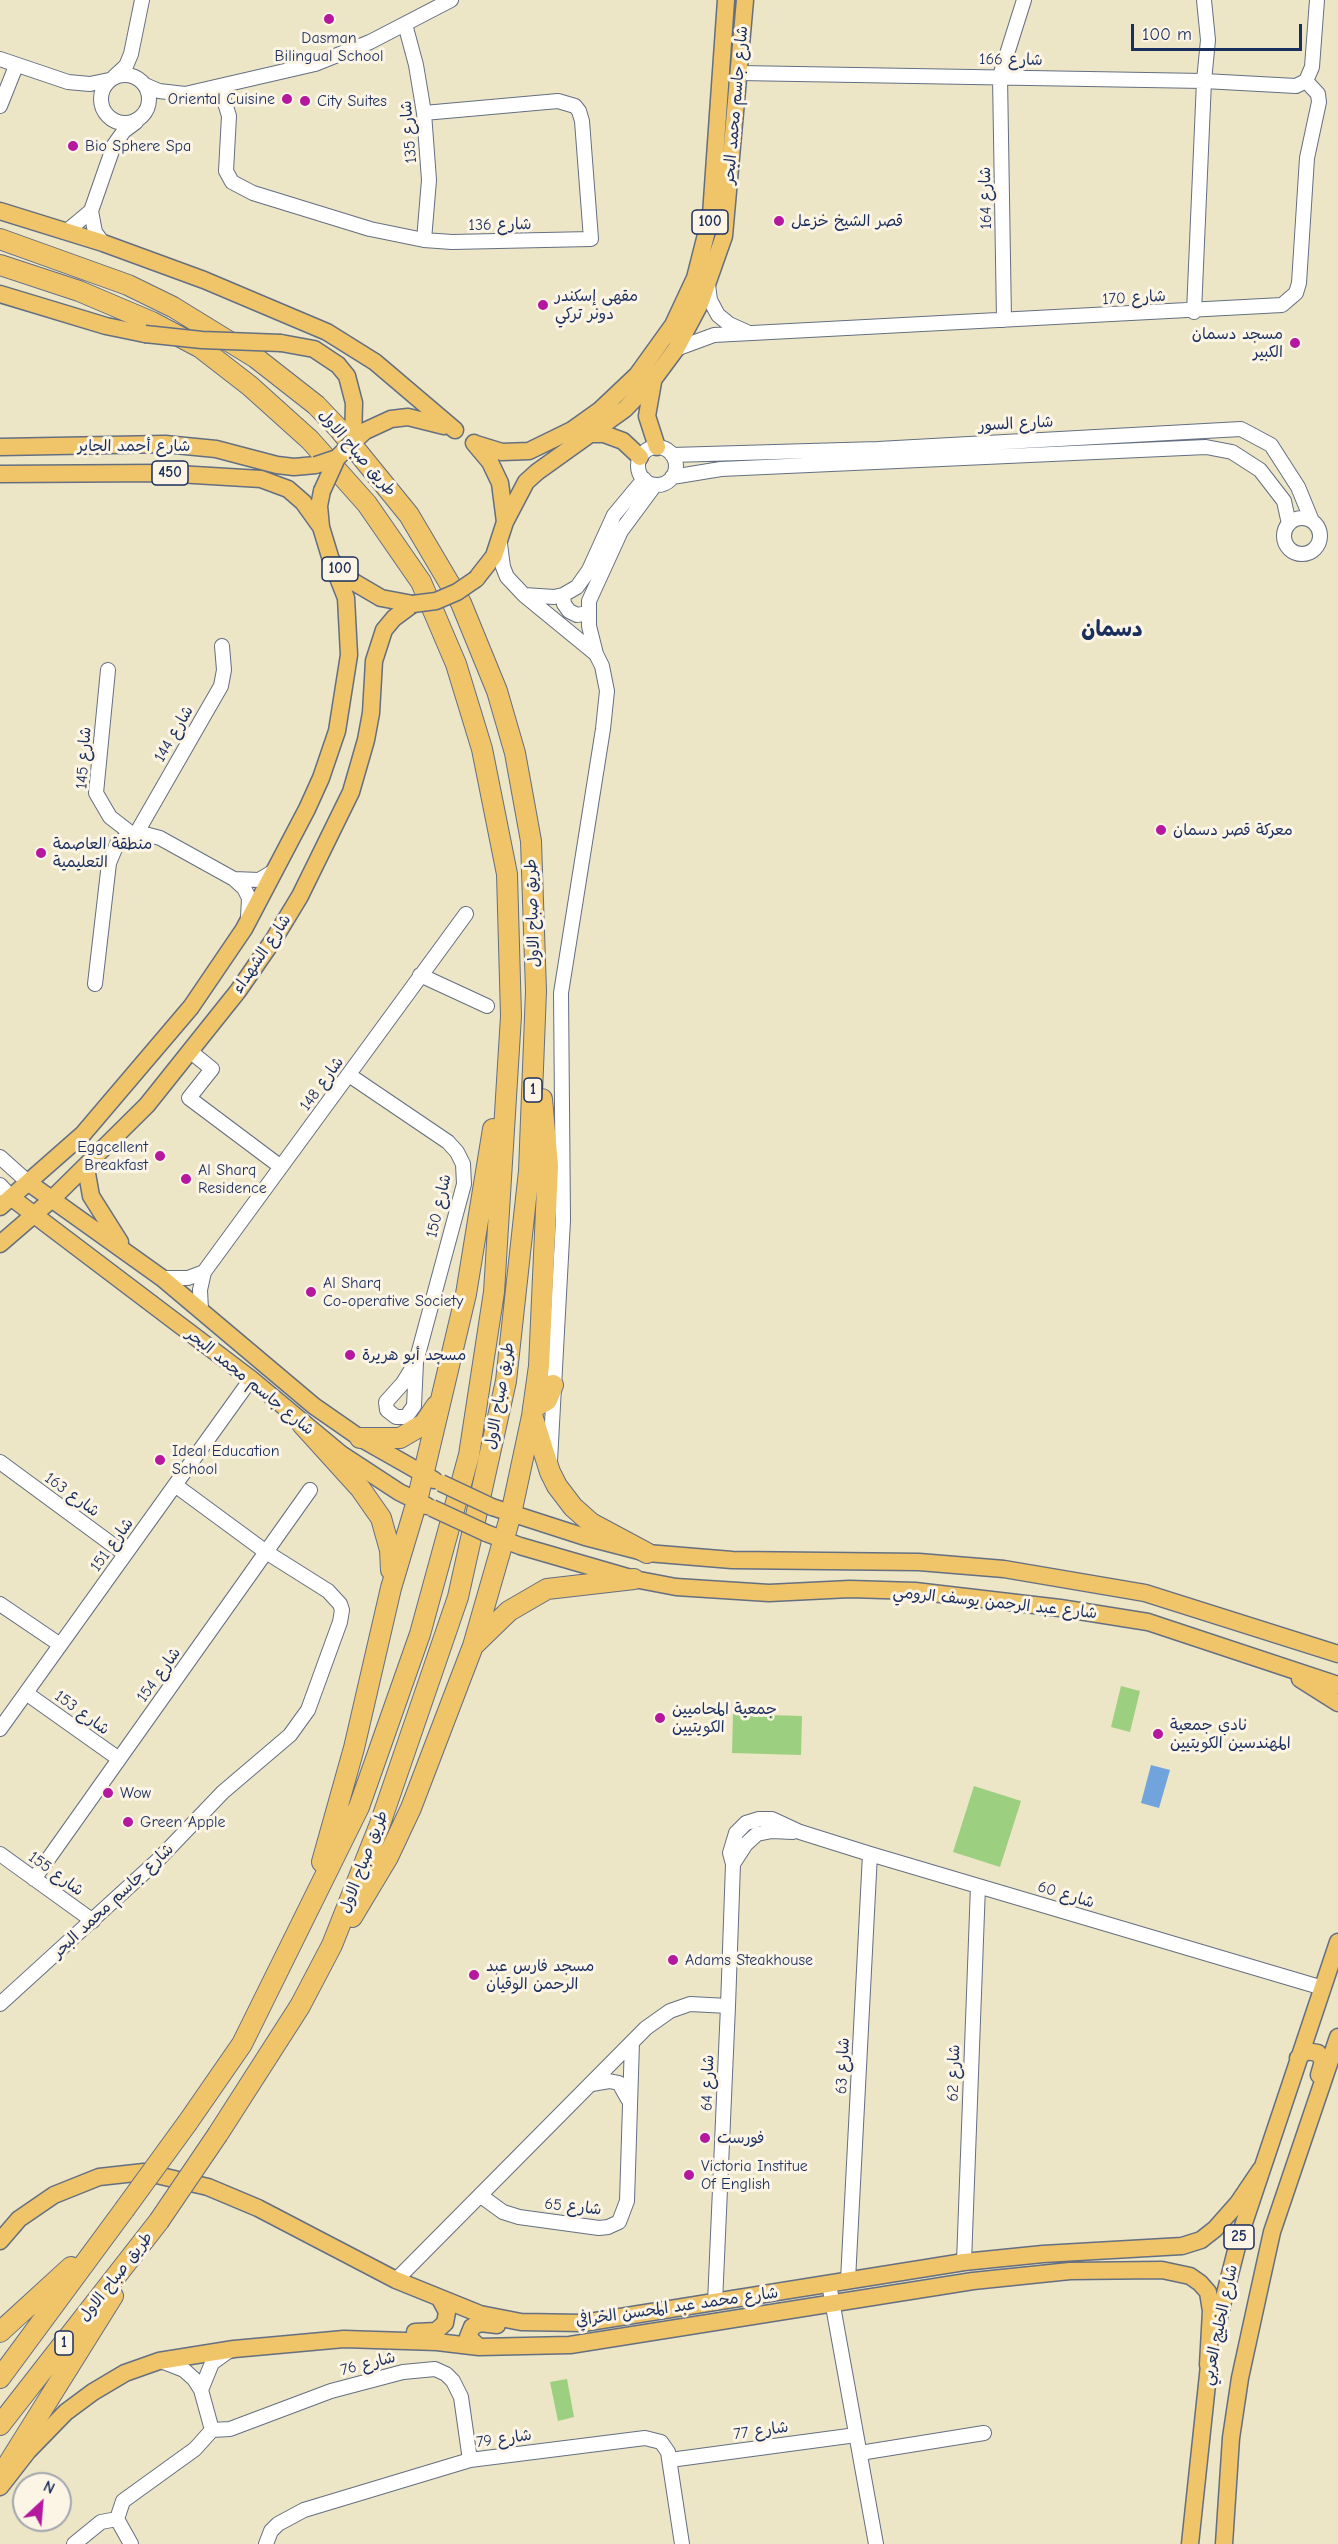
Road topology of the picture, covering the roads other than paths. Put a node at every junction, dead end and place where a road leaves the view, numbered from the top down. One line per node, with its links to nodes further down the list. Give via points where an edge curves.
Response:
1 (142, 0): 9 (street)
2 (451, 0): 8 (street)
3 (726, 0): 43 (main road, شارع جاسم محمد البحر / 100, via 711,214 701,260 674,325 637,375 572,430 529,451 502,452)
4 (745, 0): 12 (main road, شارع جاسم محمد البحر / 100)
5 (1024, 0): 13 (street, شارع 164)
6 (1204, 0): 15 (street, via 1208,40)
7 (1317, 0): 16 (street, via 1313,62)
8 (405, 24): 19 (street, via 315,64); 23 (street, شارع 135)
9 (133, 49): 14 (street, via 126,66); 18 (street)
10 (0, 59): 11 (street)
11 (16, 66): 17 (street); 21 (street)
12 (739, 72): 13 (street, شارع 166); 33 (main road, شارع جاسم محمد البحر / 100, via 724,236)
13 (1000, 76): 15 (street, شارع 166); 36 (street, شارع 164)
14 (111, 79): 17 (street, via 90,84); 18 (street, via 129,75); 22 (street, via 101,93)
15 (1204, 81): 16 (street, شارع 166, via 1281,86); 35 (street)
16 (1306, 81): 35 (street, شارع 170, via 1318,94 1319,102 1307,158 1296,293 1286,303 1274,307)
17 (68, 82): 22 (street, via 90,94)
18 (144, 84): 20 (street, via 159,92); 24 (street, via 149,104)
19 (220, 87): 20 (street); 30 (street, شارع 136, via 229,116 225,165 232,182 253,193)
20 (185, 94): 24 (street)
21 (0, 106)
22 (103, 111): 24 (street, via 120,123); 25 (street)
23 (424, 113): 30 (street, شارع 135, via 429,180); 30 (street, شارع 136, via 558,101 575,106 582,121 591,239 452,243)
24 (140, 118): 25 (street, via 120,135)
25 (110, 153): 27 (street)
26 (0, 211): 28 (main road)
27 (92, 212): 28 (street); 31 (street, via 95,232)
28 (67, 231): 31 (main road)
29 (0, 239): 76 (highway, طريق صباح الاول / 1, via 128,285 173,307 256,358 316,405 339,429 387,485 426,541 461,603 497,691 524,794 535,910)
30 (424, 240)
31 (103, 243): 40 (main road, via 327,332 375,362)
32 (0, 265): 74 (highway, طريق صباح الاول / 1, via 79,291 152,322 220,362 310,440 367,504 400,550 421,582 442,627 482,748 507,874)
33 (708, 285): 37 (street, شارع 170, via 718,315); 38 (main road, شارع جاسم محمد البحر / 100)
34 (0, 294): 42 (main road, طريق صباح الاول, bridge, via 145,334 314,349 338,364 346,376 354,403)
35 (1194, 312): 36 (street, شارع 170)
36 (1004, 320): 37 (street, شارع 170)
37 (751, 333): 38 (street, شارع 170, via 707,336)
38 (676, 349): 39 (main road, شارع جاسم محمد البحر / 100)
39 (653, 380): 41 (main road, شارع جاسم محمد البحر / 100); 46 (main road, via 647,416)
40 (455, 430): 42 (main road, 100, via 408,417 378,424); 43 (main road, 100)
41 (591, 434): 48 (main road, via 624,441); 54 (main road, شارع جاسم محمد البحر / 100, via 526,483)
42 (353, 442): 49 (main road, 100, bridge)
43 (476, 444): 54 (main road, 100, via 500,483)
44 (0, 447): 45 (main road, شارع أحمد الجابر / 450)
45 (30, 447): 47 (main road); 49 (main road, شارع أحمد الجابر / 450, bridge, via 183,445 294,467)
46 (665, 451): 48 (street, via 647,450); 51 (street, via 676,466); 53 (street, شارع السور, via 878,449 1240,429 1271,445 1298,487)
47 (0, 454)
48 (640, 457): 52 (street, via 639,469)
49 (337, 458): 56 (main road, 100, bridge, via 322,491)
50 (0, 474): 56 (main road, شارع أحمد الجابر / 450, via 161,473 261,479 288,489)
51 (672, 477): 52 (street, via 666,483); 55 (street, شارع السور, via 721,470 1206,447 1232,452 1260,470 1284,501)
52 (649, 482): 60 (street, via 614,515 584,579); 62 (street, via 621,531 589,601)
53 (1311, 520): 55 (street, via 1299,518); 55 (street, via 1319,529 1320,540 1307,554 1294,552 1286,544)
54 (505, 522): 57 (main road, 100)
55 (1288, 524)
56 (321, 527): 58 (main road, 100)
57 (500, 542): 59 (street, via 507,577); 61 (main road, 100, bridge, via 476,579 458,592 436,601)
58 (330, 560): 61 (main road, 100, via 352,581 381,598); 67 (main road, شارع الشهداء, via 346,598 349,631 342,706 321,778)
59 (524, 595): 60 (street); 64 (street)
60 (563, 595): 62 (street, via 569,611 577,615)
61 (413, 604): 75 (main road, شارع الشهداء, via 394,618 378,645 371,713 360,765 329,839 274,939)
62 (588, 613): 64 (street)
63 (222, 646): 66 (street, شارع 144, via 224,670 220,686)
64 (596, 654): 93 (street, via 607,691 561,993 563,1220)
65 (108, 670): 66 (street, شارع 145, via 96,793 110,817)
66 (134, 834): 68 (street, via 160,838); 72 (street, شارع 144, via 117,844 109,863)
67 (274, 871): 68 (street, via 259,880); 70 (main road, شارع الشهداء)
68 (234, 879): 70 (street, via 249,898)
69 (466, 914): 71 (street, شارع 148)
70 (244, 929): 81 (main road, شارع الشهداء, via 191,1007 134,1077 83,1134)
71 (420, 975): 73 (street); 77 (street, شارع 148)
72 (95, 984)
73 (487, 1005)
74 (511, 1016): 94 (highway, via 466,1294); 130 (highway, طريق صباح الاول / 1, via 494,1292 469,1455 420,1634 371,1775)
75 (191, 1052): 79 (street, via 212,1069 189,1098); 80 (main road, شارع الشهداء)
76 (535, 1064): 95 (highway, via 545,1116 548,1166 539,1366); 133 (highway, طريق صباح الاول / 1, via 529,1171 506,1381 458,1597 380,1824)
77 (349, 1075): 79 (street, شارع 148); 91 (street, شارع 150, via 448,1142 463,1164 464,1184)
78 (0, 1157): 81 (street)
79 (281, 1167): 88 (street, شارع 148)
80 (86, 1168): 83 (main road, شارع الشهداء); 87 (main road, via 91,1196)
81 (29, 1183): 83 (main road, شارع جاسم محمد البحر); 84 (main road, شارع الشهداء)
82 (0, 1185): 84 (street)
83 (51, 1200): 85 (main road, شارع الشهداء); 87 (main road, شارع جاسم محمد البحر)
84 (6, 1202): 85 (main road, شارع جاسم محمد البحر)
85 (34, 1215): 86 (main road, شارع الشهداء); 92 (main road, شارع جاسم محمد البحر)
86 (0, 1244)
87 (127, 1253): 89 (main road, شارع جاسم محمد البحر)
88 (204, 1272): 89 (street, via 188,1278); 90 (street, شارع 148)
89 (162, 1278): 90 (main road, شارع جاسم محمد البحر)
90 (201, 1310): 97 (main road, شارع جاسم محمد البحر, via 314,1406)
91 (416, 1362)
92 (251, 1379): 96 (main road, شارع جاسم محمد البحر); 101 (street, شارع 151)
93 (553, 1385): 95 (highway, via 547,1400); 99 (street)
94 (441, 1399): 97 (highway, via 414,1432 386,1440); 100 (highway)
95 (533, 1412): 99 (highway); 104 (highway)
96 (303, 1424): 103 (main road, شارع جاسم محمد البحر, via 341,1454); 110 (highway, via 381,1518 390,1550)
97 (360, 1438): 100 (main road, شارع جاسم محمد البحر)
98 (0, 1462): 108 (street, شارع 163)
99 (550, 1472): 107 (highway, via 573,1507 591,1523)
100 (432, 1479): 103 (highway); 104 (main road, شارع جاسم محمد البحر, bridge)
101 (176, 1485): 106 (street); 108 (street, شارع 151)
102 (310, 1490): 106 (street, شارع 154)
103 (424, 1505): 105 (main road, شارع جاسم محمد البحر, bridge); 110 (highway)
104 (501, 1511): 105 (highway); 107 (main road, شارع عبد الرحمن يوسف الرومي)
105 (495, 1537): 109 (main road, شارع عبد الرحمن يوسف الرومي); 116 (highway)
106 (266, 1552): 124 (street, شارع 154); 131 (street, شارع جاسم محمد البحر, via 328,1590 342,1610 308,1710 291,1735 223,1792 174,1845)
107 (647, 1553): 112 (main road, شارع عبد الرحمن يوسف الرومي, via 762,1561 919,1562 1004,1569 1145,1593)
108 (125, 1554): 115 (street, شارع 151)
109 (634, 1579): 116 (highway, via 547,1589 509,1611); 117 (main road, شارع عبد الرحمن يوسف الرومي, via 676,1587 769,1593 915,1591 1060,1608 1148,1622)
110 (391, 1588): 130 (highway, via 354,1748)
111 (0, 1604): 115 (street)
112 (1260, 1628): 113 (main road, شارع عبد الرحمن يوسف الرومي); 117 (main road, via 1269,1636 1269,1648 1259,1656)
113 (1277, 1634): 114 (main road); 118 (main road, شارع عبد الرحمن يوسف الرومي)
114 (1338, 1641)
115 (59, 1644): 121 (street, شارع 151)
116 (473, 1646): 133 (highway, via 411,1808 388,1857)
117 (1250, 1654): 119 (main road, شارع عبد الرحمن يوسف الرومي)
118 (1338, 1654)
119 (1274, 1662): 120 (main road, شارع عبد الرحمن يوسف الرومي); 122 (main road)
120 (1338, 1685)
121 (26, 1693): 123 (street, شارع 151); 124 (street, شارع 153)
122 (1338, 1703)
123 (0, 1730)
124 (118, 1759): 128 (street, شارع 154)
125 (800, 1832): 127 (street, شارع 60); 136 (street, شارع 64, via 759,1819 746,1823 733,1840)
126 (0, 1854): 128 (street, شارع 155)
127 (870, 1854): 129 (street, شارع 60); 151 (street, شارع 63)
128 (34, 1879): 131 (street, شارع 155)
129 (978, 1886): 134 (street, شارع 60); 149 (street, شارع 62)
130 (310, 1904): 146 (highway, طريق صباح الاول / 1, bridge, via 242,2044)
131 (93, 1921): 135 (street, شارع جاسم محمد البحر)
132 (1338, 1942): 134 (main road, شارع الخليج العربي / 25)
133 (332, 1945): 148 (highway, طريق صباح الاول / 1, bridge, via 300,2006 218,2134)
134 (1323, 1988): 139 (main road, شارع الخليج العربي / 25)
135 (2, 2000)
136 (728, 2006): 138 (street, via 698,2003 676,2008); 155 (street, شارع 64)
137 (1338, 2037): 142 (main road, شارع الخليج العربي / 25)
138 (632, 2042): 140 (street); 141 (street, شارع 65)
139 (1298, 2058): 142 (main road, via 1312,2051 1320,2054 1323,2061 1300,2129); 143 (main road, شارع الخليج العربي / 25)
140 (592, 2084): 141 (street, via 619,2083); 144 (street)
141 (628, 2104): 144 (street, شارع 65, via 627,2201 616,2224 599,2228 519,2217 502,2212)
142 (1300, 2144): 182 (main road, شارع الخليج العربي / 25, via 1272,2232 1240,2378)
143 (1261, 2169): 147 (main road, شارع محمد عبد المحسن الخرافي, via 1231,2212 1201,2240 1182,2246); 163 (main road, شارع الخليج العربي / 25, via 1237,2246)
144 (481, 2196): 152 (street, via 413,2264)
145 (0, 2241): 152 (main road, شارع محمد عبد المحسن الخرافي, via 19,2219 54,2195 99,2178 144,2172 208,2187 258,2208)
146 (98, 2243): 158 (highway); 164 (highway, طريق صباح الاول / 1)
147 (1096, 2251): 149 (main road, شارع محمد عبد المحسن الخرافي); 150 (main road, via 1102,2258)
148 (129, 2260): 166 (highway, طريق صباح الاول / 1); 173 (highway, via 101,2319)
149 (964, 2262): 151 (main road, شارع محمد عبد المحسن الخرافي)
150 (1103, 2271): 156 (main road, شارع محمد عبد المحسن الخرافي, via 973,2281); 163 (main road, شارع محمد عبد المحسن الخرافي, via 1172,2271 1200,2283 1208,2292 1211,2311)
151 (848, 2280): 153 (main road, شارع محمد عبد المحسن الخرافي)
152 (402, 2283): 154 (main road, شارع محمد عبد المحسن الخرافي)
153 (829, 2284): 155 (main road, شارع محمد عبد المحسن الخرافي); 156 (street)
154 (440, 2299): 157 (main road, شارع محمد عبد المحسن الخرافي, via 498,2318); 159 (main road, via 447,2316 443,2326 435,2331 374,2331)
155 (716, 2303): 157 (main road, شارع محمد عبد المحسن الخرافي, via 595,2322)
156 (832, 2305): 160 (main road, شارع محمد عبد المحسن الخرافي, via 570,2345); 169 (street)
157 (548, 2324): 160 (main road, via 525,2329 477,2323 468,2337)
158 (0, 2332)
159 (344, 2340): 160 (main road, شارع محمد عبد المحسن الخرافي); 161 (main road, شارع محمد عبد المحسن الخرافي)
160 (479, 2347)
161 (234, 2349): 162 (main road, شارع محمد عبد المحسن الخرافي); 165 (street, via 212,2363)
162 (159, 2361): 165 (street, via 184,2370); 174 (main road, شارع محمد عبد المحسن الخرافي, via 125,2373 66,2412)
163 (1208, 2365): 181 (main road, شارع الخليج العربي / 25)
164 (0, 2378)
165 (201, 2390): 167 (street)
166 (0, 2425)
167 (212, 2430): 171 (street, شارع 76, via 235,2427 338,2389 429,2368 446,2374 459,2391); 175 (street, via 195,2449 127,2496 119,2506)
168 (984, 2433): 170 (street)
169 (856, 2435): 170 (street); 172 (street, شارع 77)
170 (860, 2453): 180 (street)
171 (470, 2460): 172 (street, شارع 79, via 645,2438 663,2444); 178 (street, شارع 79, via 304,2510 278,2524)
172 (670, 2460): 179 (street)
173 (0, 2477)
174 (0, 2487)
175 (117, 2519): 176 (street, via 101,2522); 177 (street)
176 (74, 2544)
177 (131, 2544)
178 (267, 2544)
179 (682, 2544)
180 (876, 2544)
181 (1190, 2544)
182 (1224, 2544)

